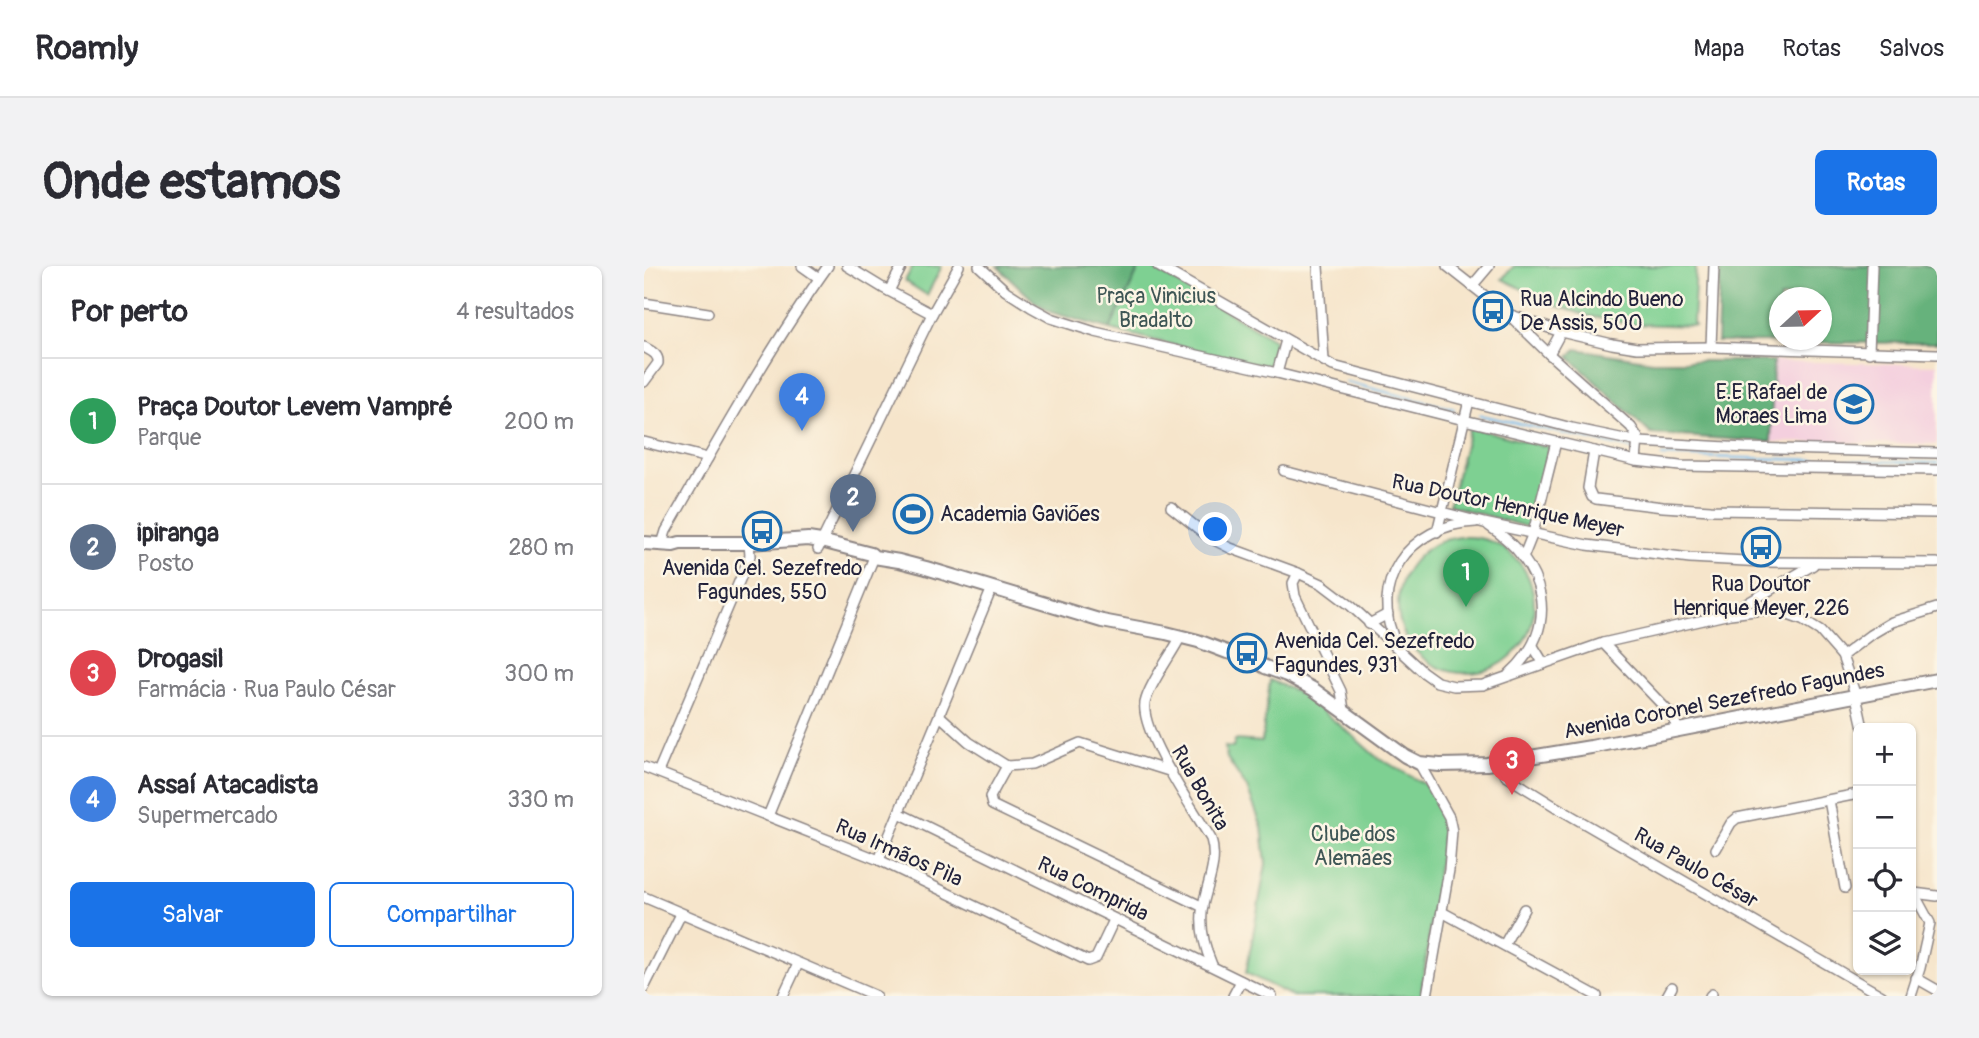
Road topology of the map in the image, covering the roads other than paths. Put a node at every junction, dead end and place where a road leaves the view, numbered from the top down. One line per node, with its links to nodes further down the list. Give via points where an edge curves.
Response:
1 (802, 266): 13 (street)
2 (828, 266): 13 (street)
3 (847, 266): 15 (street)
4 (902, 266): 15 (street)
5 (959, 266): 18 (street)
6 (979, 266): 28 (street, via 1006,291 1051,318)
7 (1158, 266): 21 (street)
8 (1318, 266): 27 (street)
9 (1447, 266): 14 (street)
10 (1489, 266): 14 (street)
11 (1714, 266): 23 (street)
12 (1872, 266): 24 (street)
13 (819, 278): 37 (street)
14 (1472, 286): 19 (street)
15 (889, 291): 18 (street)
16 (644, 303): 17 (street)
17 (708, 313)
18 (932, 314): 49 (street)
19 (1508, 314): 20 (street); 25 (street)
20 (1561, 332): 23 (street, via 1637,348); 25 (street)
21 (1286, 340): 27 (street); 28 (street)
22 (644, 346): 29 (street, via 659,360)
23 (1711, 347): 24 (street)
24 (1868, 353): 26 (street)
25 (1549, 354): 34 (street, via 1631,426)
26 (1937, 354)
27 (1324, 361): 30 (street)
28 (1277, 373): 31 (street)
29 (644, 382)
30 (1469, 402): 31 (street); 34 (street)
31 (1465, 418): 33 (street); 42 (street)
32 (644, 442): 37 (street)
33 (1556, 443): 35 (street); 46 (street)
34 (1639, 444): 36 (street); 38 (street)
35 (1594, 451): 38 (street); 43 (street, via 1588,488 1596,499 1711,510)
36 (1937, 453)
37 (708, 458): 48 (street, via 666,531)
38 (1637, 459): 39 (street, via 1679,467)
39 (1937, 470)
40 (1284, 471): 42 (street, Rua Doutor Henrique Meyer)
41 (1171, 507): 55 (street, via 1210,538)
42 (1442, 511): 44 (street, Rua Doutor Henrique Meyer); 45 (street)
43 (1937, 513)
44 (1484, 523): 45 (street); 46 (street, Rua Doutor Henrique Meyer); 52 (street)
45 (1437, 532): 58 (street, via 1403,555 1390,581)
46 (1533, 533): 52 (street); 53 (street, Rua Doutor Henrique Meyer, via 1690,558)
47 (644, 543): 48 (main road)
48 (668, 545): 50 (main road, via 680,550)
49 (820, 545): 50 (main road); 51 (main road)
50 (750, 547): 78 (street)
51 (874, 557): 56 (main road); 83 (street)
52 (1524, 558): 63 (street, via 1542,598)
53 (1814, 564): 54 (street, Rua Doutor Henrique Meyer); 59 (street)
54 (1937, 564)
55 (1298, 573): 60 (street, via 1334,592); 70 (street, via 1293,583 1295,596 1340,688)
56 (992, 589): 61 (main road, Avenida Coronel Sezefredo Fagundes); 71 (street)
57 (1937, 608): 65 (street, via 1892,622)
58 (1388, 614): 60 (street); 64 (street)
59 (1730, 614): 62 (street); 65 (street, via 1763,610 1802,620 1820,631)
60 (1369, 624): 64 (street)
61 (1180, 640): 70 (main road, Avenida Coronel Sezefredo Fagundes, via 1192,647 1247,656 1287,674); 79 (street, Rua Bonita, via 1145,705 1146,723)
62 (1604, 643): 66 (street); 73 (street, via 1671,714)
63 (1534, 646): 66 (street); 67 (street)
64 (1401, 651): 67 (street, via 1437,682 1468,687)
65 (1842, 656): 69 (street)
66 (1544, 664): 67 (street)
67 (1505, 678)
68 (1937, 680): 69 (main road, Avenida Coronel Sezefredo Fagundes)
69 (1856, 696): 72 (street); 73 (main road, Avenida Coronel Sezefredo Fagundes)
70 (1344, 710): 75 (main road, Avenida Coronel Sezefredo Fagundes)
71 (940, 716): 76 (street); 82 (street)
72 (1862, 723)
73 (1679, 731): 74 (main road, Avenida Coronel Sezefredo Fagundes)
74 (1500, 762): 75 (main road, Avenida Coronel Sezefredo Fagundes, via 1473,766); 111 (street, Rua Paulo César, via 1506,776 1556,807)
75 (1419, 763): 93 (street, via 1452,831)
76 (1007, 766): 79 (street, via 1032,764 1080,743); 91 (street, via 989,797 992,805)
77 (644, 767): 78 (street, Rua Irmãos Pìla)
78 (658, 772): 83 (street, Rua Irmãos Pìla)
79 (1171, 772): 91 (street, Rua Bonita, via 1214,850)
80 (1853, 795): 81 (street)
81 (1829, 800): 84 (street, via 1737,818); 86 (street)
82 (899, 813): 85 (street); 95 (street, Rua Comprida)
83 (768, 816): 85 (street, Rua Irmãos Pìla)
84 (1716, 849)
85 (879, 860): 95 (street, Rua Irmãos Pìla, via 1088,961 1096,958)
86 (1845, 888)
87 (1916, 891): 89 (street)
88 (1916, 896): 96 (street)
89 (1937, 896)
90 (644, 897): 94 (street)
91 (1203, 907): 99 (street, Rua Bonita, via 1203,943)
92 (1524, 909): 97 (street)
93 (1442, 912): 97 (street); 109 (street)
94 (681, 914): 98 (street); 102 (street)
95 (1114, 920): 99 (street, Rua Comprida)
96 (1933, 924): 100 (street)
97 (1504, 945): 104 (street)
98 (798, 964): 105 (street); 106 (street)
99 (1212, 965): 101 (street, Rua Comprida)
100 (1916, 978): 103 (street); 112 (street)
101 (1241, 981): 107 (street); 108 (street, Rua Comprida)
102 (644, 988)
103 (1937, 990)
104 (1579, 992): 110 (street)
105 (783, 996)
106 (876, 996)
107 (1233, 996)
108 (1272, 996)
109 (1427, 996)
110 (1597, 996)
111 (1882, 996)
112 (1912, 996)

